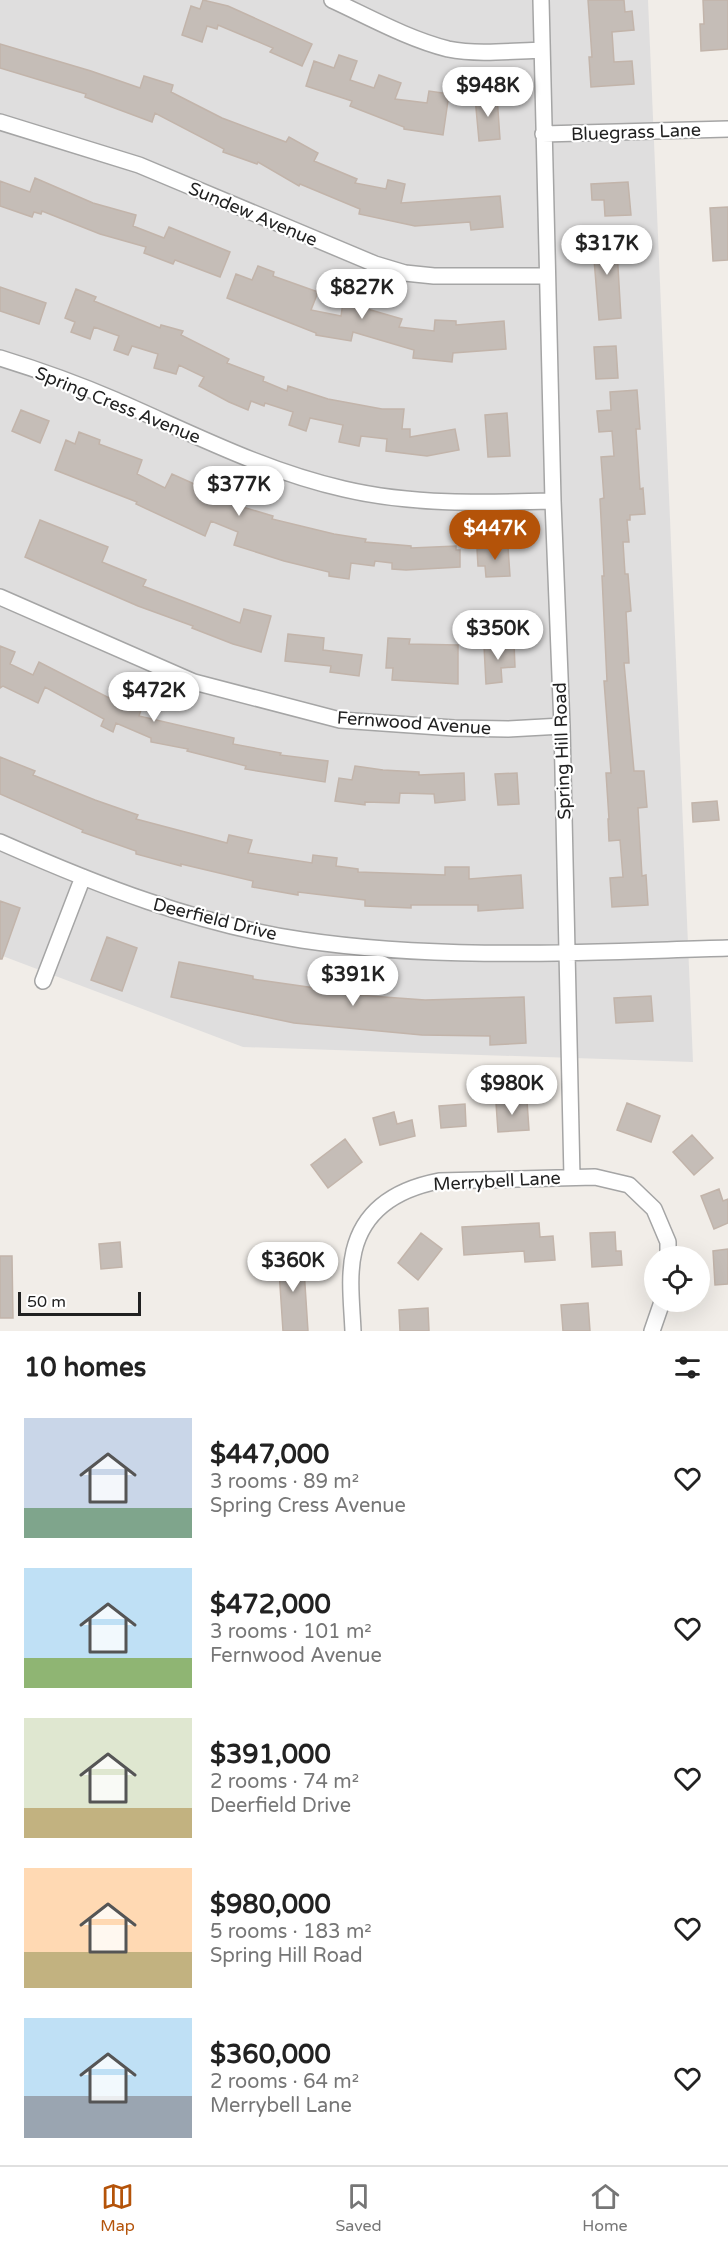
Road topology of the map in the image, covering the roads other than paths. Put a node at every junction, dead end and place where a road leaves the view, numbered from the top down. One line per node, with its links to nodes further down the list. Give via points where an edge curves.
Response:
1 (332, 0): 3 (street, via 401,32 450,49)
2 (541, 0): 3 (street, Spring Hill Road)
3 (542, 50): 6 (street, Spring Hill Road)
4 (0, 122): 7 (street, Sundew Avenue, via 139,165 405,273 495,278)
5 (728, 129): 6 (street, Bluegrass Lane)
6 (543, 134): 7 (street, Spring Hill Road)
7 (547, 276): 9 (street, Spring Hill Road)
8 (0, 358): 9 (street, Spring Cress Avenue, via 113,399 248,459 344,489 424,501)
9 (553, 501): 11 (street, Spring Hill Road)
10 (0, 597): 11 (street, Fernwood Avenue, via 194,682 340,720 454,728)
11 (562, 726): 15 (street, Spring Hill Road)
12 (0, 842): 13 (street, Deerfield Drive)
13 (83, 877): 15 (street, Deerfield Drive, via 199,917 300,940 399,951); 16 (street)
14 (728, 948): 15 (street, Deerfield Drive)
15 (567, 953): 17 (street, Spring Hill Road)
16 (43, 981)
17 (572, 1177): 18 (street, Merrybell Lane, via 595,1177 629,1185 654,1209); 20 (street, Merrybell Lane, via 439,1181 416,1185 394,1196 375,1211 354,1251)
18 (668, 1246)
19 (659, 1312): 21 (street)
20 (353, 1331)
21 (652, 1331)

